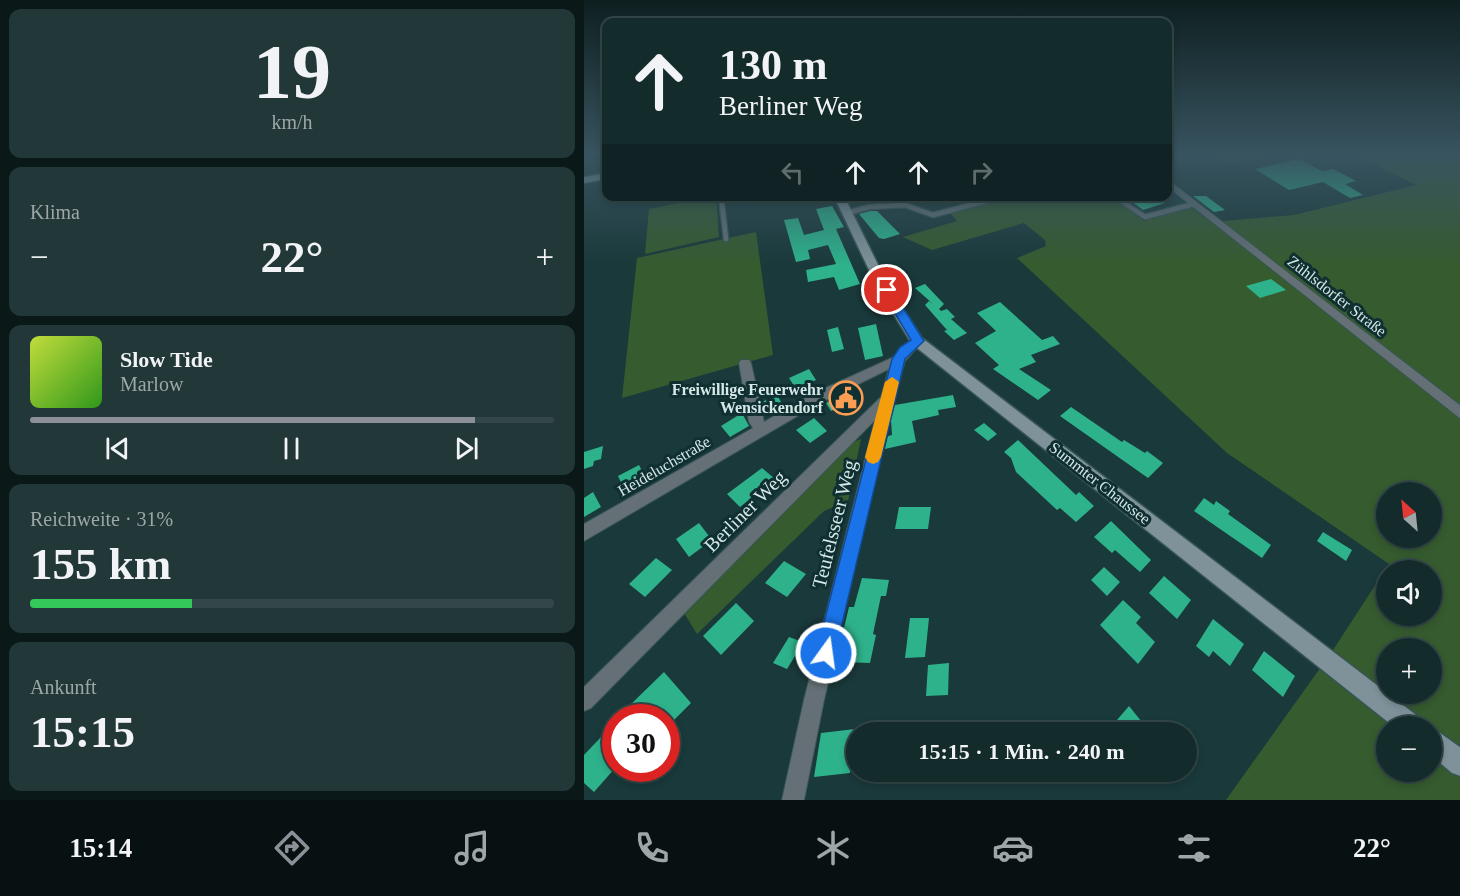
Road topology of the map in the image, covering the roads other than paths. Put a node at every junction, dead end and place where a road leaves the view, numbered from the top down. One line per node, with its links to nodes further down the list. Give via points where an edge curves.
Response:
1 (1178, 191): 6 (street, Zühlsdorfer Straße)
2 (722, 201): 8 (lane)
3 (841, 201): 7 (main road, Summter Chaussee)
4 (986, 201): 7 (lane, via 933,215 905,205)
5 (1121, 201): 6 (lane, via 1145,217)
6 (1194, 204): 13 (street, Zühlsdorfer Straße)
7 (847, 213): 9 (main road, Summter Chaussee)
8 (726, 239)
9 (917, 341): 10 (street, Berliner Weg); 17 (main road, Summter Chaussee)
10 (899, 359): 12 (street, Berliner Weg); 14 (street, Heideluchstraße)
11 (746, 363): 14 (street, via 756,422)
12 (887, 399): 16 (street, Berliner Weg); 20 (street, Teufelsseer Weg)
13 (1460, 414)
14 (762, 429): 15 (street, Heideluchstraße)
15 (584, 533)
16 (584, 701)
17 (1399, 716)
18 (1442, 749): 19 (main road)
19 (1460, 764)
20 (793, 800)

